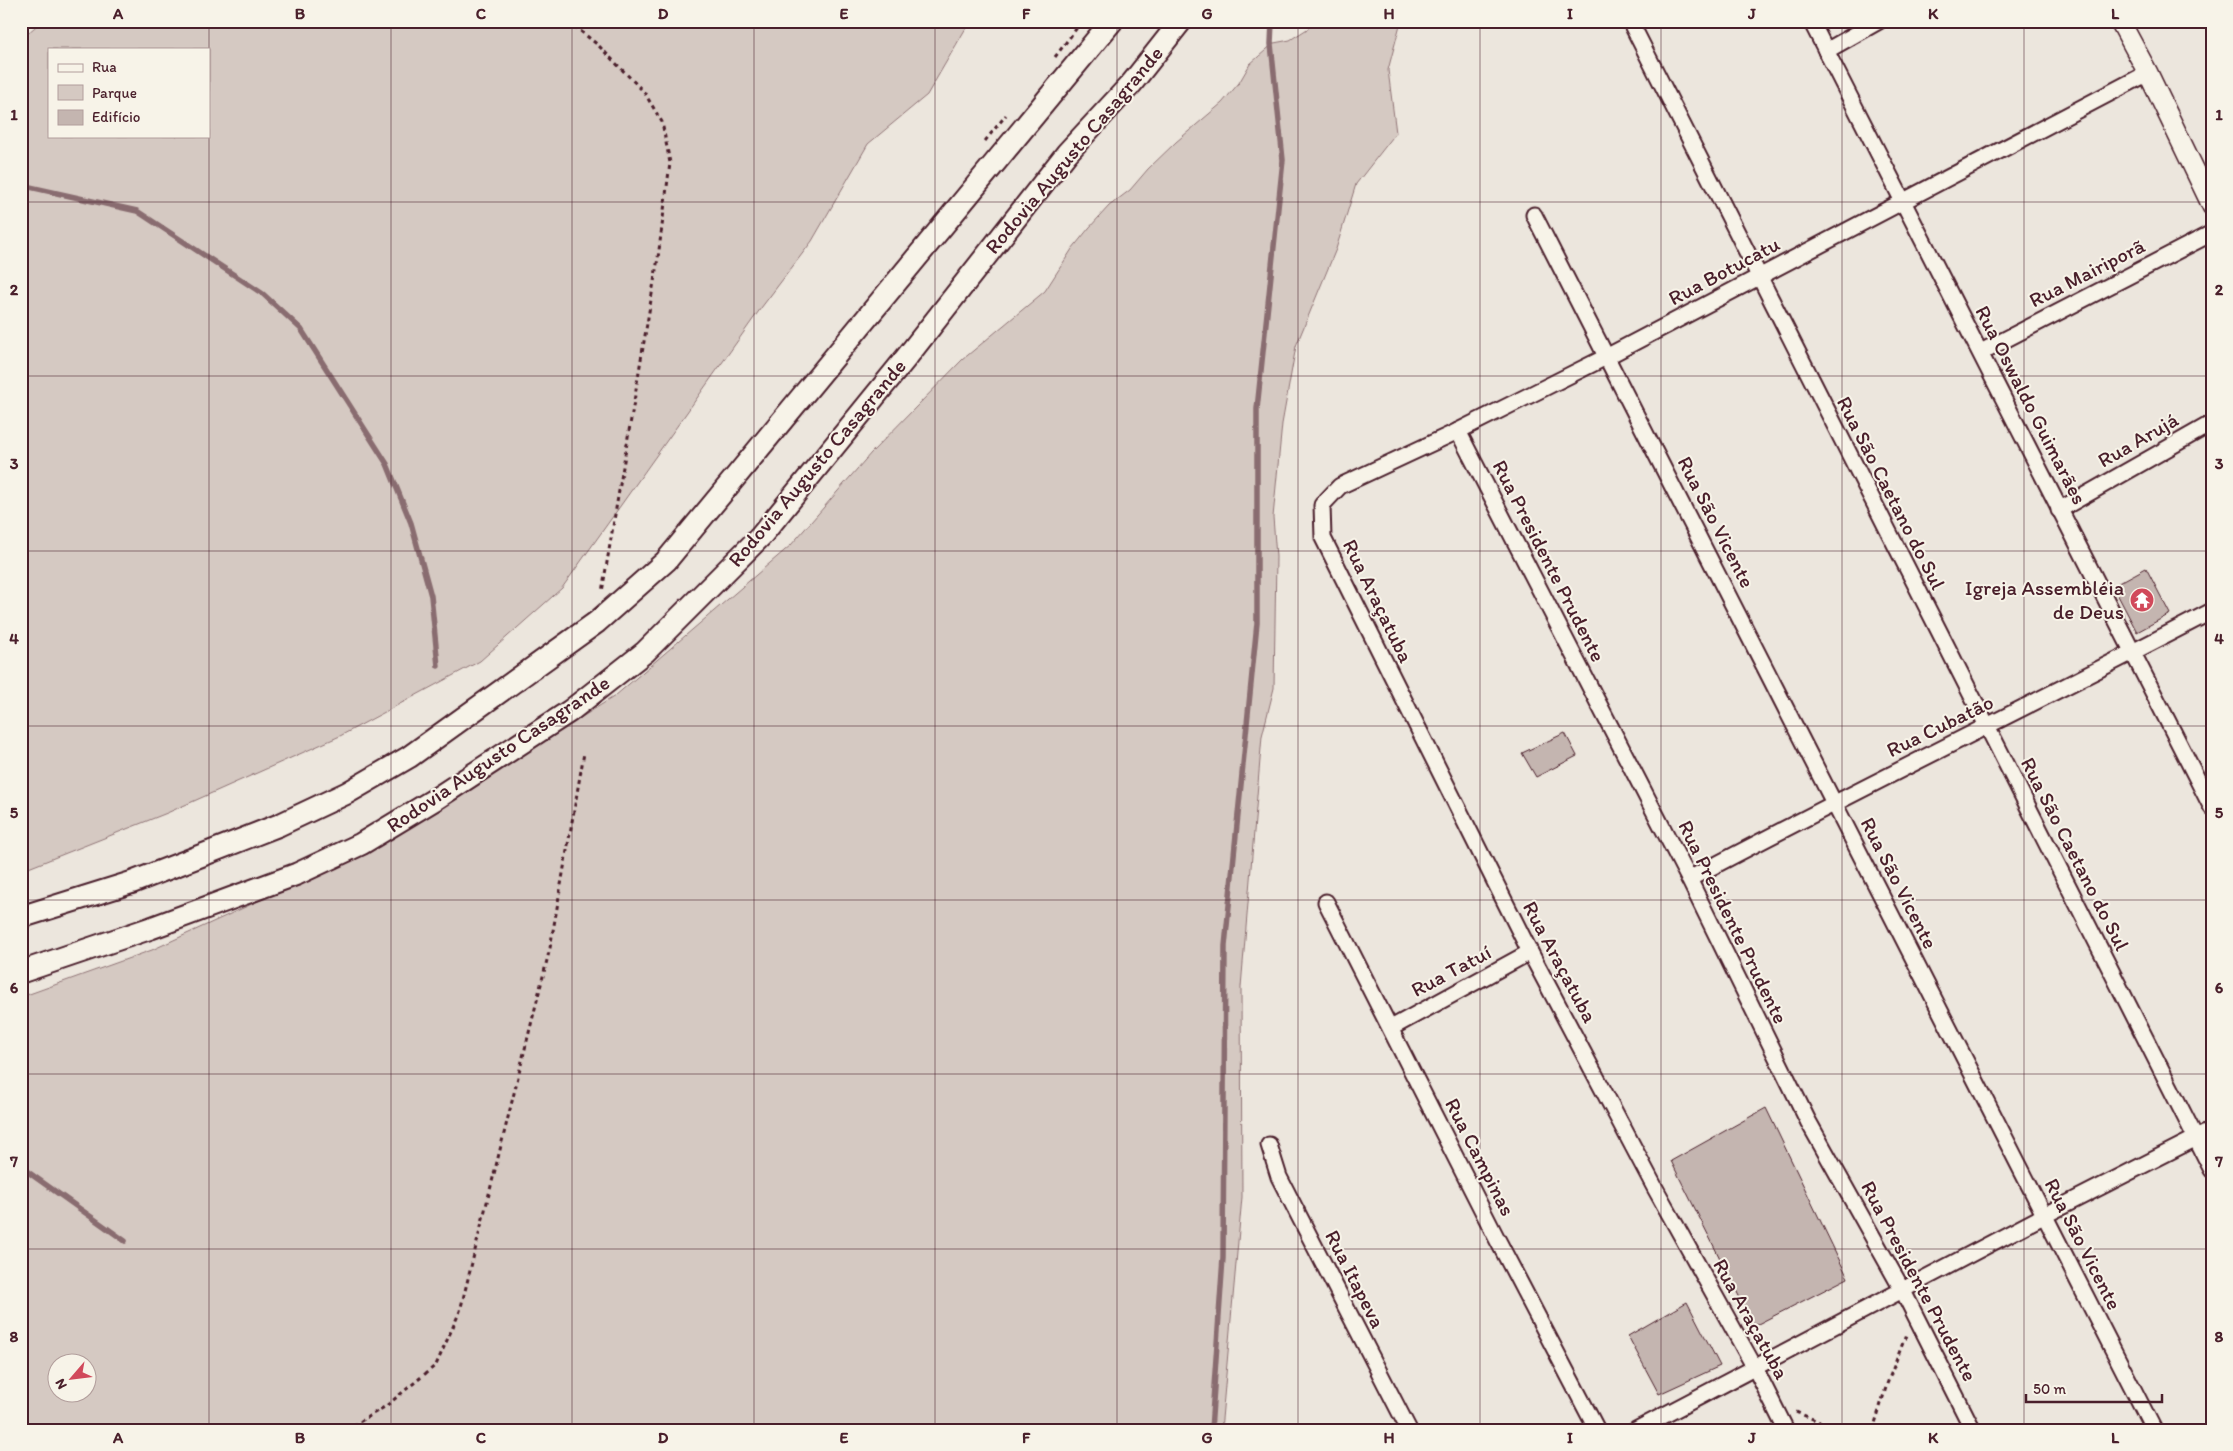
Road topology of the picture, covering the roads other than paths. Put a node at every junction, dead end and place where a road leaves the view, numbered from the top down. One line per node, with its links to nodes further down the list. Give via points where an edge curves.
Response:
1 (1112, 21): 27 (main road, via 666,561 597,622 409,757 347,793 279,825 133,882)
2 (1181, 21): 29 (main road, Rodovia Augusto Casagrande, via 1132,83 1068,153 761,536 644,652 570,711 361,844 298,874)
3 (1630, 21): 13 (street, Rua São Caetano do Sul)
4 (1811, 21): 7 (street, Rua Oswaldo Guimarães)
5 (1879, 21): 7 (street)
6 (2120, 21): 8 (street)
7 (1826, 51): 9 (street, Rua Oswaldo Guimarães)
8 (2148, 73): 9 (street, Rua Botucatu); 10 (street)
9 (1903, 201): 13 (street, Rua Botucatu); 14 (street, Rua Oswaldo Guimarães)
10 (2212, 206)
11 (1534, 215): 15 (street, Rua São Vicente)
12 (2212, 233): 14 (street, Rua Mairiporã)
13 (1758, 277): 15 (street, Rua Botucatu); 22 (street, Rua São Caetano do Sul)
14 (1981, 352): 19 (street, Rua Oswaldo Guimarães)
15 (1608, 356): 17 (street, Rua Botucatu); 24 (street, Rua São Vicente)
16 (2212, 423): 19 (street, Rua Arujá)
17 (1458, 432): 18 (street, Rua Botucatu, via 1340,486); 25 (street, Rua Presidente Prudente)
18 (1322, 505): 28 (street, Rua Araçatuba, via 1323,538)
19 (2059, 510): 21 (street, Rua Oswaldo Guimarães)
20 (2212, 611): 21 (street, Rua Cubatão)
21 (2132, 653): 22 (street, Rua Cubatão); 23 (street, Rua Oswaldo Guimarães)
22 (1986, 727): 24 (street, Rua Cubatão); 32 (street, Rua São Caetano do Sul)
23 (2210, 801)
24 (1834, 802): 25 (street, Rua Cubatão); 35 (street, Rua São Vicente)
25 (1689, 879): 36 (street, Rua Presidente Prudente, via 1808,1121)
26 (1326, 902): 30 (street, Rua Campinas)
27 (21, 917)
28 (1530, 952): 30 (street, Rua Tatuí); 37 (street, Rua Araçatuba)
29 (21, 972)
30 (1391, 1028): 39 (street, Rua Campinas)
31 (2212, 1130): 32 (street)
32 (2196, 1138): 34 (street, Rua São Caetano do Sul); 35 (street)
33 (1269, 1145): 38 (street, Rua Itapeva, via 1279,1177)
34 (2212, 1170)
35 (2045, 1215): 36 (street); 43 (street, Rua São Vicente)
36 (1903, 1291): 37 (street); 42 (street, Rua Presidente Prudente)
37 (1755, 1368): 40 (street); 41 (street, Rua Araçatuba)
38 (1409, 1430)
39 (1597, 1430)
40 (1636, 1430)
41 (1786, 1430)
42 (1974, 1430)
43 (2154, 1430)

